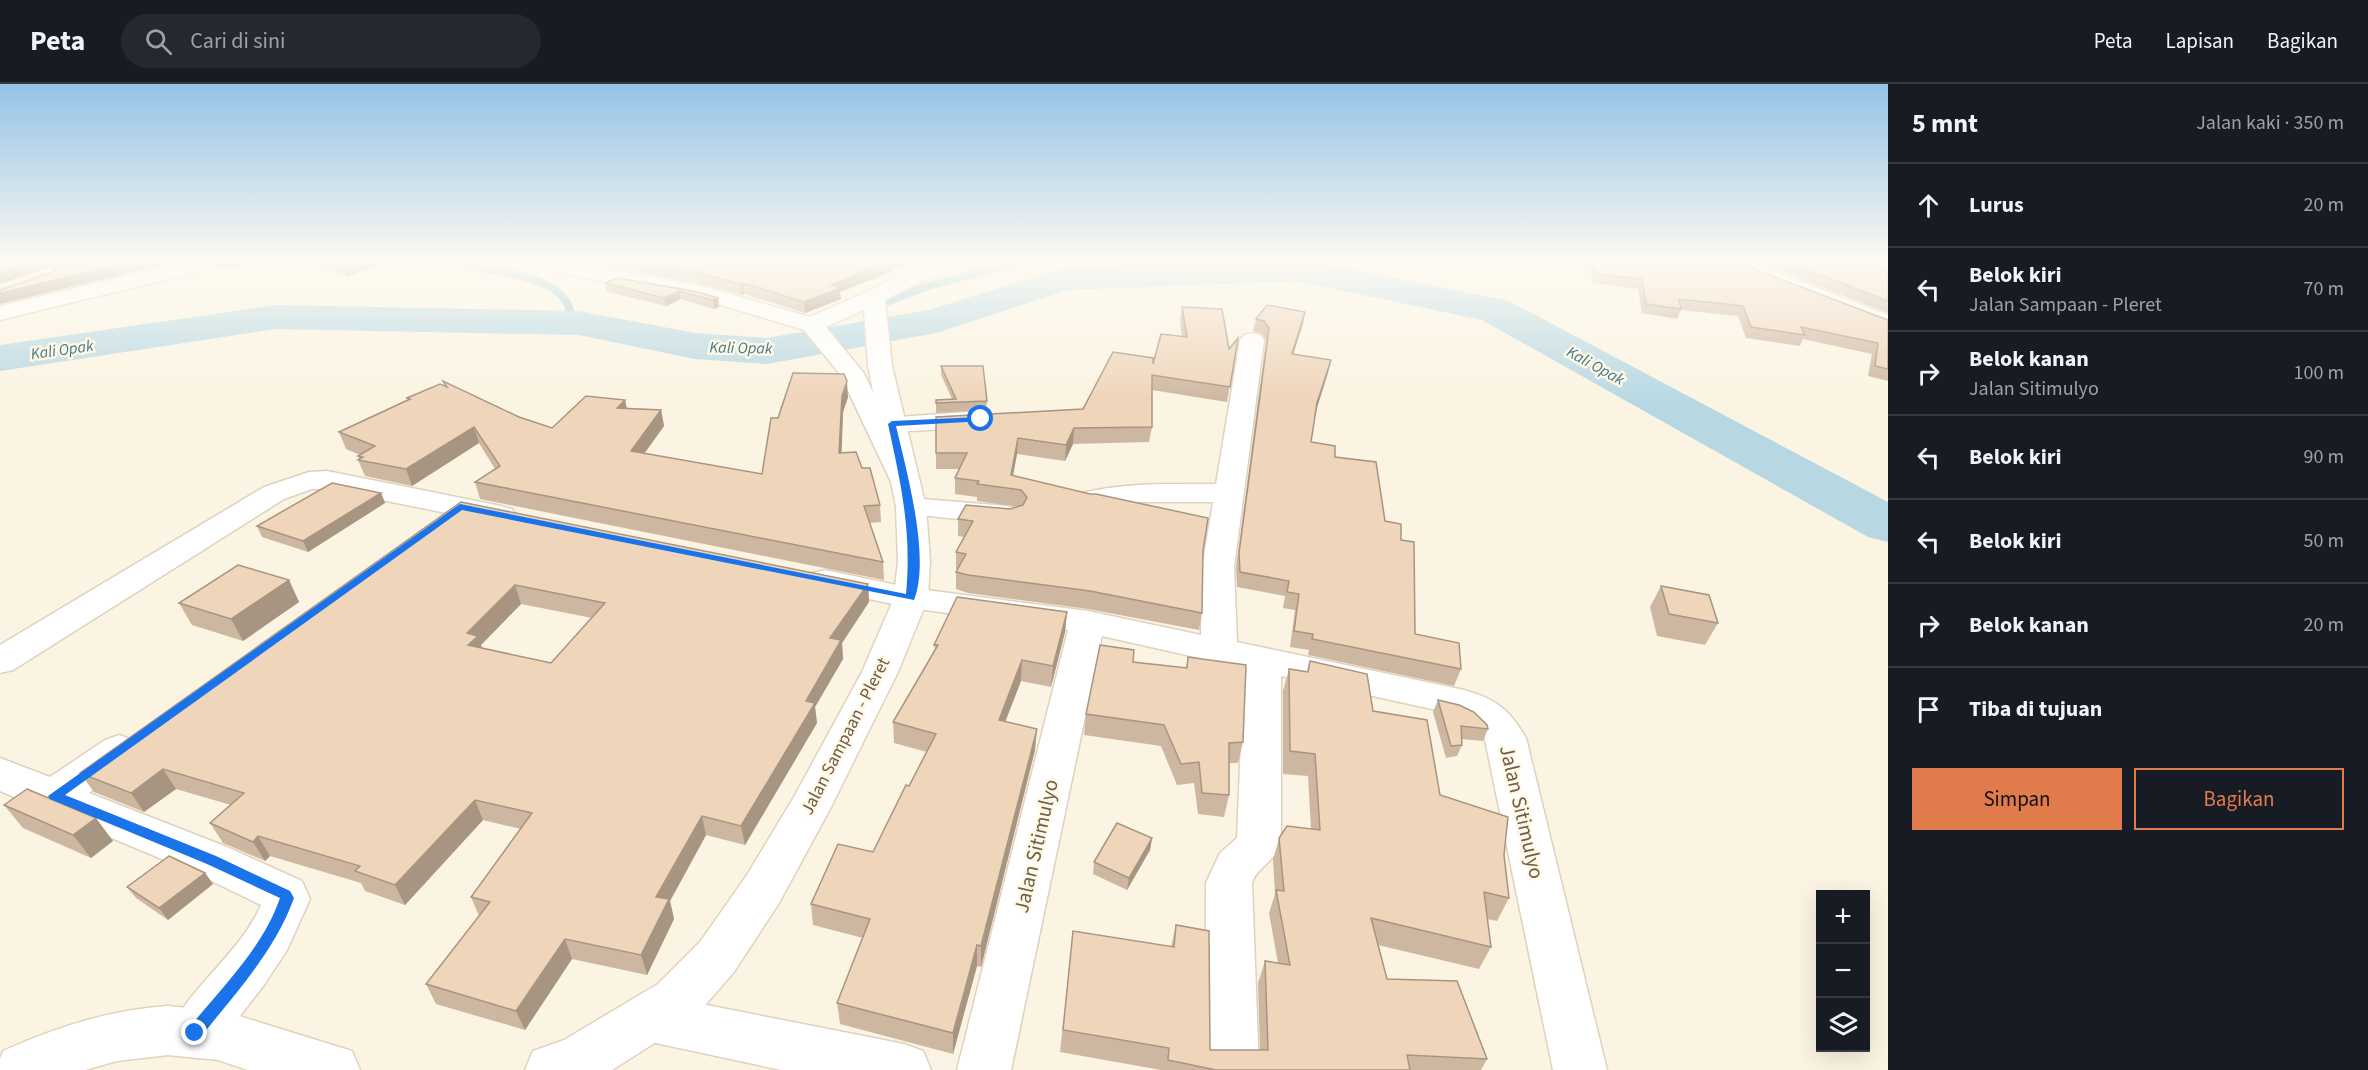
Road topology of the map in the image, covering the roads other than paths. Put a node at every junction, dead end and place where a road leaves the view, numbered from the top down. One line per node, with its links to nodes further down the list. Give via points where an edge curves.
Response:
1 (17, 309): 6 (street)
2 (762, 309): 8 (street)
3 (861, 309): 8 (street)
4 (873, 309): 10 (street, Jalan Sampaan - Pleret)
5 (1855, 309): 7 (street)
6 (0, 313)
7 (1888, 323)
8 (816, 329): 10 (street)
9 (1252, 340): 13 (street)
10 (866, 369): 12 (street, Jalan Sampaan - Pleret); 14 (street)
11 (1004, 418): 12 (street)
12 (892, 424): 14 (street, Jalan Sampaan - Pleret)
13 (1229, 493): 15 (street, via 1139,493); 23 (street, via 1218,568)
14 (907, 494): 17 (street); 21 (street, Jalan Sampaan - Pleret, via 914,561)
15 (1089, 500)
16 (460, 507): 18 (street); 19 (street); 25 (street, via 327,480 300,483 274,493)
17 (1009, 515)
18 (530, 521)
19 (422, 534)
20 (795, 574): 21 (street, Jalan Sitimulyo)
21 (911, 598): 22 (street, Jalan Sitimulyo); 29 (street, Jalan Sampaan - Pleret, via 880,672 763,889 717,957 676,1001)
22 (1088, 622): 23 (street, Jalan Sitimulyo); 35 (street, Jalan Sitimulyo)
23 (1219, 649): 24 (street, Jalan Sitimulyo)
24 (1263, 659): 36 (street, via 1259,840 1257,847 1232,870 1229,883); 37 (street, Jalan Sitimulyo, via 1464,703 1485,712 1499,724 1506,738)
25 (0, 661)
26 (141, 734): 28 (street)
27 (0, 774): 28 (street)
28 (54, 796): 30 (street, via 286,895 277,925 265,944)
29 (651, 1018): 33 (street, Jalan Sampaan - Pleret, via 578,1062); 34 (street)
30 (195, 1033): 31 (street, via 166,1030 96,1040); 32 (street, via 219,1035 283,1058)
31 (22, 1070)
32 (333, 1070)
33 (552, 1070)
34 (904, 1070)
35 (984, 1070)
36 (1232, 1070)
37 (1580, 1070)

